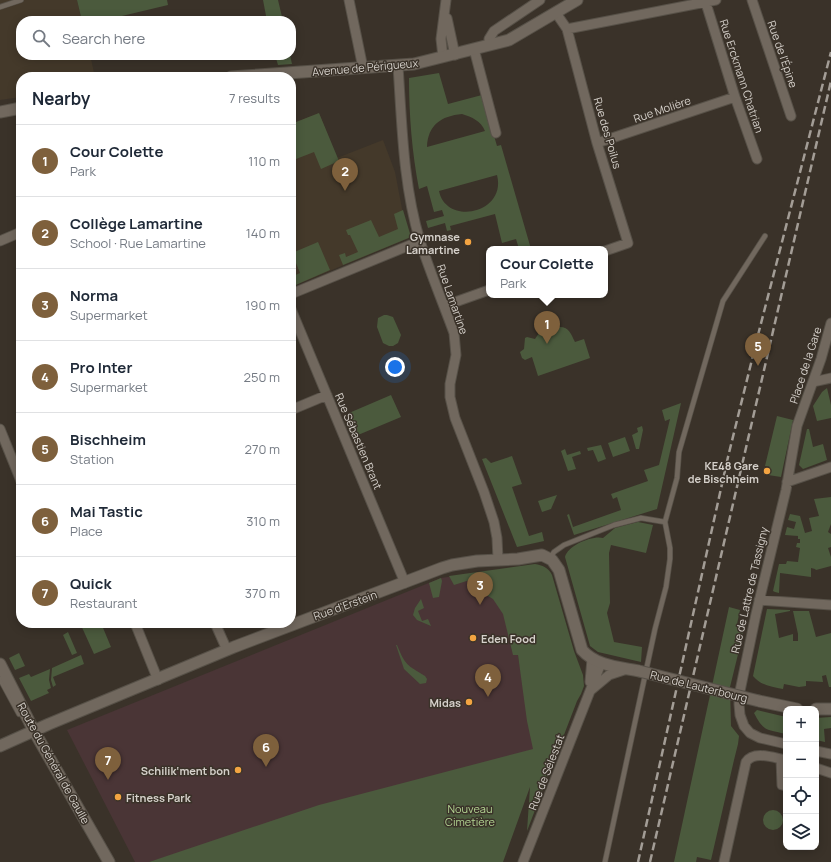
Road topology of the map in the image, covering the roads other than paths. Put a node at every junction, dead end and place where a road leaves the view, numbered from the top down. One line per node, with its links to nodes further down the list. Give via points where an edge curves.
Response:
1 (21, 0): 9 (lane)
2 (350, 0): 17 (street)
3 (540, 0): 12 (street, via 494,31 489,39)
4 (577, 0): 10 (street, Avenue de Périgueux)
5 (716, 0): 7 (street)
6 (752, 0): 22 (street, Rue de l'Épine)
7 (705, 1): 11 (street); 19 (street, Rue Erckmann Chatrian)
8 (445, 4): 14 (street); 15 (street, via 441,40)
9 (0, 7)
10 (556, 13): 11 (street, Rue des Poilus); 12 (street, Avenue de Périgueux, via 509,40)
11 (567, 29): 24 (street, Rue des Poilus)
12 (490, 45): 13 (street, Avenue de Périgueux)
13 (474, 49): 14 (street, Avenue de Périgueux); 23 (street)
14 (454, 54): 15 (street, Avenue de Périgueux)
15 (443, 57): 16 (street, Avenue de Périgueux)
16 (398, 66): 17 (street, Avenue de Périgueux); 29 (street, Rue Lamartine, via 402,133 410,197)
17 (364, 68): 18 (street, Avenue de Périgueux)
18 (296, 72)
19 (735, 96): 24 (street, Rue Molière); 25 (street, Rue Erckmann Chatrian)
20 (16, 109): 21 (street)
21 (0, 112)
22 (791, 116)
23 (496, 133)
24 (597, 143): 30 (street, Rue des Poilus, via 628,243)
25 (757, 159)
26 (16, 234): 28 (street)
27 (765, 236): 45 (lane, via 723,301 679,452 677,478)
28 (0, 241)
29 (420, 241): 32 (street); 33 (street, Rue Lamartine)
30 (608, 250)
31 (486, 291): 33 (street)
32 (296, 292)
33 (444, 306): 47 (street, Rue Lamartine, via 456,344 450,396 455,418 494,522)
34 (296, 321): 38 (street, Rue Sébastien Brant)
35 (831, 323): 37 (street, Place de la Gare)
36 (831, 378): 37 (street)
37 (814, 382): 40 (street, Place de la Gare)
38 (326, 395): 39 (street); 48 (street, Rue Sébastien Brant)
39 (296, 408)
40 (801, 415): 44 (street, Rue de Lattre de Tassigny)
41 (0, 429): 43 (street)
42 (831, 467): 44 (street)
43 (16, 469)
44 (787, 482): 49 (street, Rue de Lattre de Tassigny)
45 (665, 522): 46 (lane, via 641,518 614,525 564,545); 77 (lane, via 670,548 666,587)
46 (550, 558): 47 (street, Rue d'Erstein, via 542,555); 56 (street, via 559,570 582,650)
47 (498, 559): 48 (street, Rue d'Erstein, via 452,564)
48 (405, 583): 51 (street, Rue d'Erstein)
49 (759, 600): 50 (street); 66 (street, Rue de Lattre de Tassigny, via 741,679 740,715 750,733)
50 (831, 605)
51 (296, 624)
52 (137, 628): 60 (street)
53 (217, 628): 55 (street)
54 (285, 628): 55 (street, Rue d'Erstein)
55 (227, 650): 60 (street, Rue d'Erstein)
56 (596, 661): 58 (street, Rue de Lauterbourg); 61 (street, Rue de Sélestat)
57 (0, 664): 65 (street, Route du Général de Gaulle)
58 (627, 668): 61 (street, Rue de Sélestat, via 609,675); 62 (street, Rue de Lauterbourg, bridge)
59 (0, 679): 65 (lane, via 20,715)
60 (158, 680): 65 (street, Rue d'Erstein)
61 (590, 691): 76 (street, Rue de Sélestat)
62 (783, 706)
63 (819, 709): 64 (street)
64 (831, 709)
65 (34, 731): 67 (street, Rue d'Erstein); 75 (street, Route du Général de Gaulle)
66 (783, 743)
67 (0, 746)
68 (819, 752): 69 (street)
69 (831, 754)
70 (783, 760): 78 (street, via 754,755 746,762)
71 (819, 769): 73 (street)
72 (783, 772): 74 (street)
73 (831, 772)
74 (783, 785)
75 (109, 862)
76 (523, 862)
77 (605, 862)
78 (724, 862)

